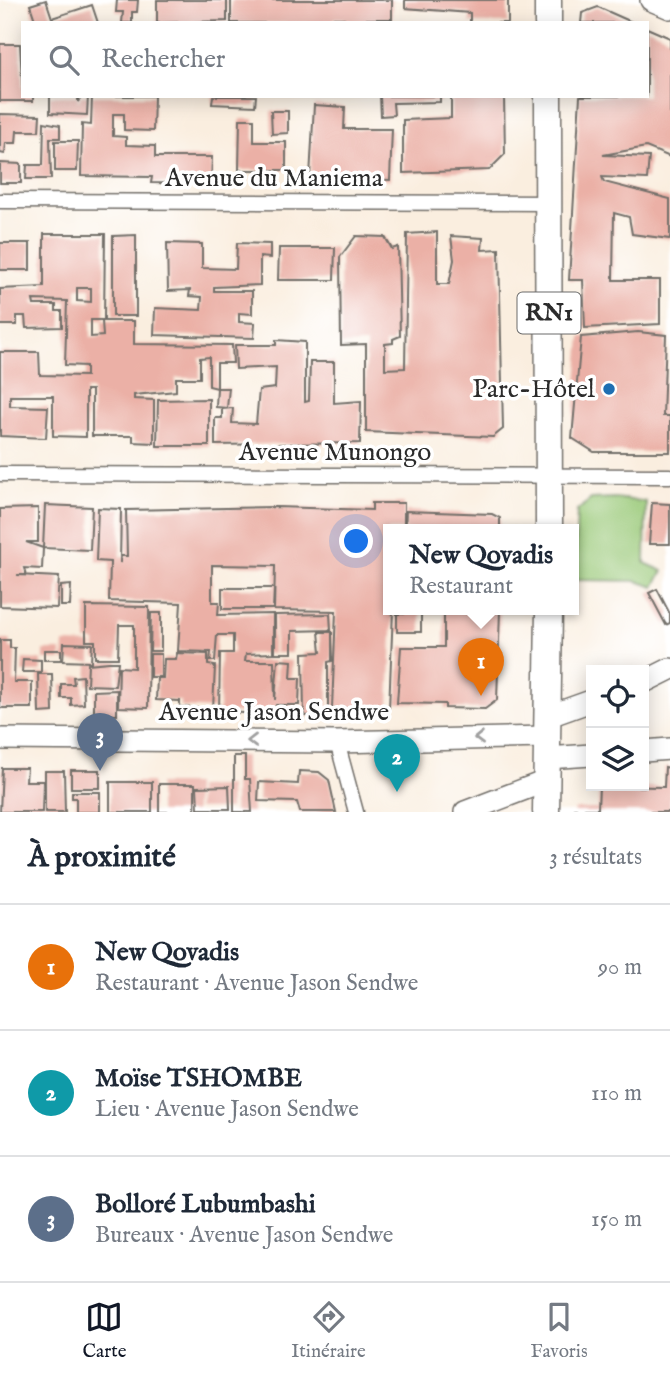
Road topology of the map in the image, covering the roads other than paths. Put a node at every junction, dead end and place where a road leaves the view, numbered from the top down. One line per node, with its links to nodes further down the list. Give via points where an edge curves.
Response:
1 (548, 0): 4 (highway)
2 (651, 0): 3 (street)
3 (670, 8)
4 (548, 21)
5 (548, 98): 7 (highway, RN1)
6 (0, 201): 7 (street, Avenue du Maniema)
7 (549, 203): 10 (highway, RN1)
8 (0, 474): 10 (street, Avenue Munongo)
9 (670, 476): 10 (street, Avenue Munongo)
10 (549, 477): 11 (highway, RN1)
11 (549, 524)
12 (549, 615): 18 (highway)
13 (670, 669): 14 (street)
14 (649, 680)
15 (586, 706): 18 (street)
16 (0, 739): 17 (street, Avenue Jason Sendwe, one-way to 16)
17 (337, 742): 18 (street, Avenue Jason Sendwe, one-way to 17); 22 (street)
18 (547, 748): 21 (street, Avenue Jason Sendwe); 23 (street); 24 (highway)
19 (670, 750): 20 (street)
20 (649, 751)
21 (586, 754)
22 (356, 812)
23 (465, 812)
24 (546, 812)

